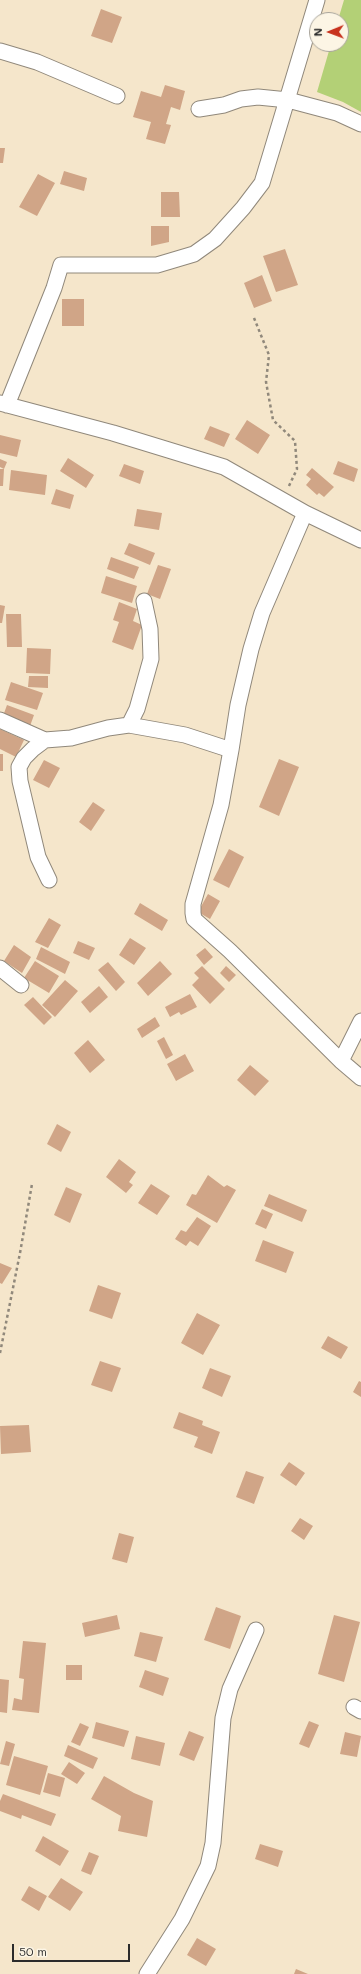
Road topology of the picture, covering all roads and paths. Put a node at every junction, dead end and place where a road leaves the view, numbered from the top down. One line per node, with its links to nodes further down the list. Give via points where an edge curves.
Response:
1 (318, 0): 4 (street)
2 (0, 51): 3 (street, via 37,62)
3 (117, 96)
4 (288, 100): 5 (street, via 258,97); 6 (street, via 337,113); 8 (street, via 262,183 215,239 194,254 157,265 61,265 54,288)
5 (199, 109)
6 (361, 124)
7 (254, 318): 9 (path, via 269,355 266,382 273,420 295,440 297,469)
8 (4, 404): 9 (street, via 113,433 224,467)
9 (283, 500): 10 (street)
10 (305, 513): 11 (street); 16 (street, via 262,613 244,674)
11 (361, 540)
12 (144, 601): 14 (street, via 150,629 151,659)
13 (0, 720): 15 (street)
14 (129, 725): 15 (street, via 71,738); 16 (street, via 185,735)
15 (45, 740): 17 (street, via 24,758 19,767 38,857)
16 (231, 750): 21 (street, via 221,805 193,904 194,919)
17 (49, 880)
18 (0, 968): 19 (street)
19 (22, 985)
20 (361, 1021): 21 (street)
21 (341, 1061): 22 (street)
22 (361, 1078)
23 (32, 1184): 24 (path)
24 (0, 1353)
25 (256, 1630): 26 (street, via 230,1689 223,1718 214,1835 208,1866 182,1919)
26 (146, 1974)

